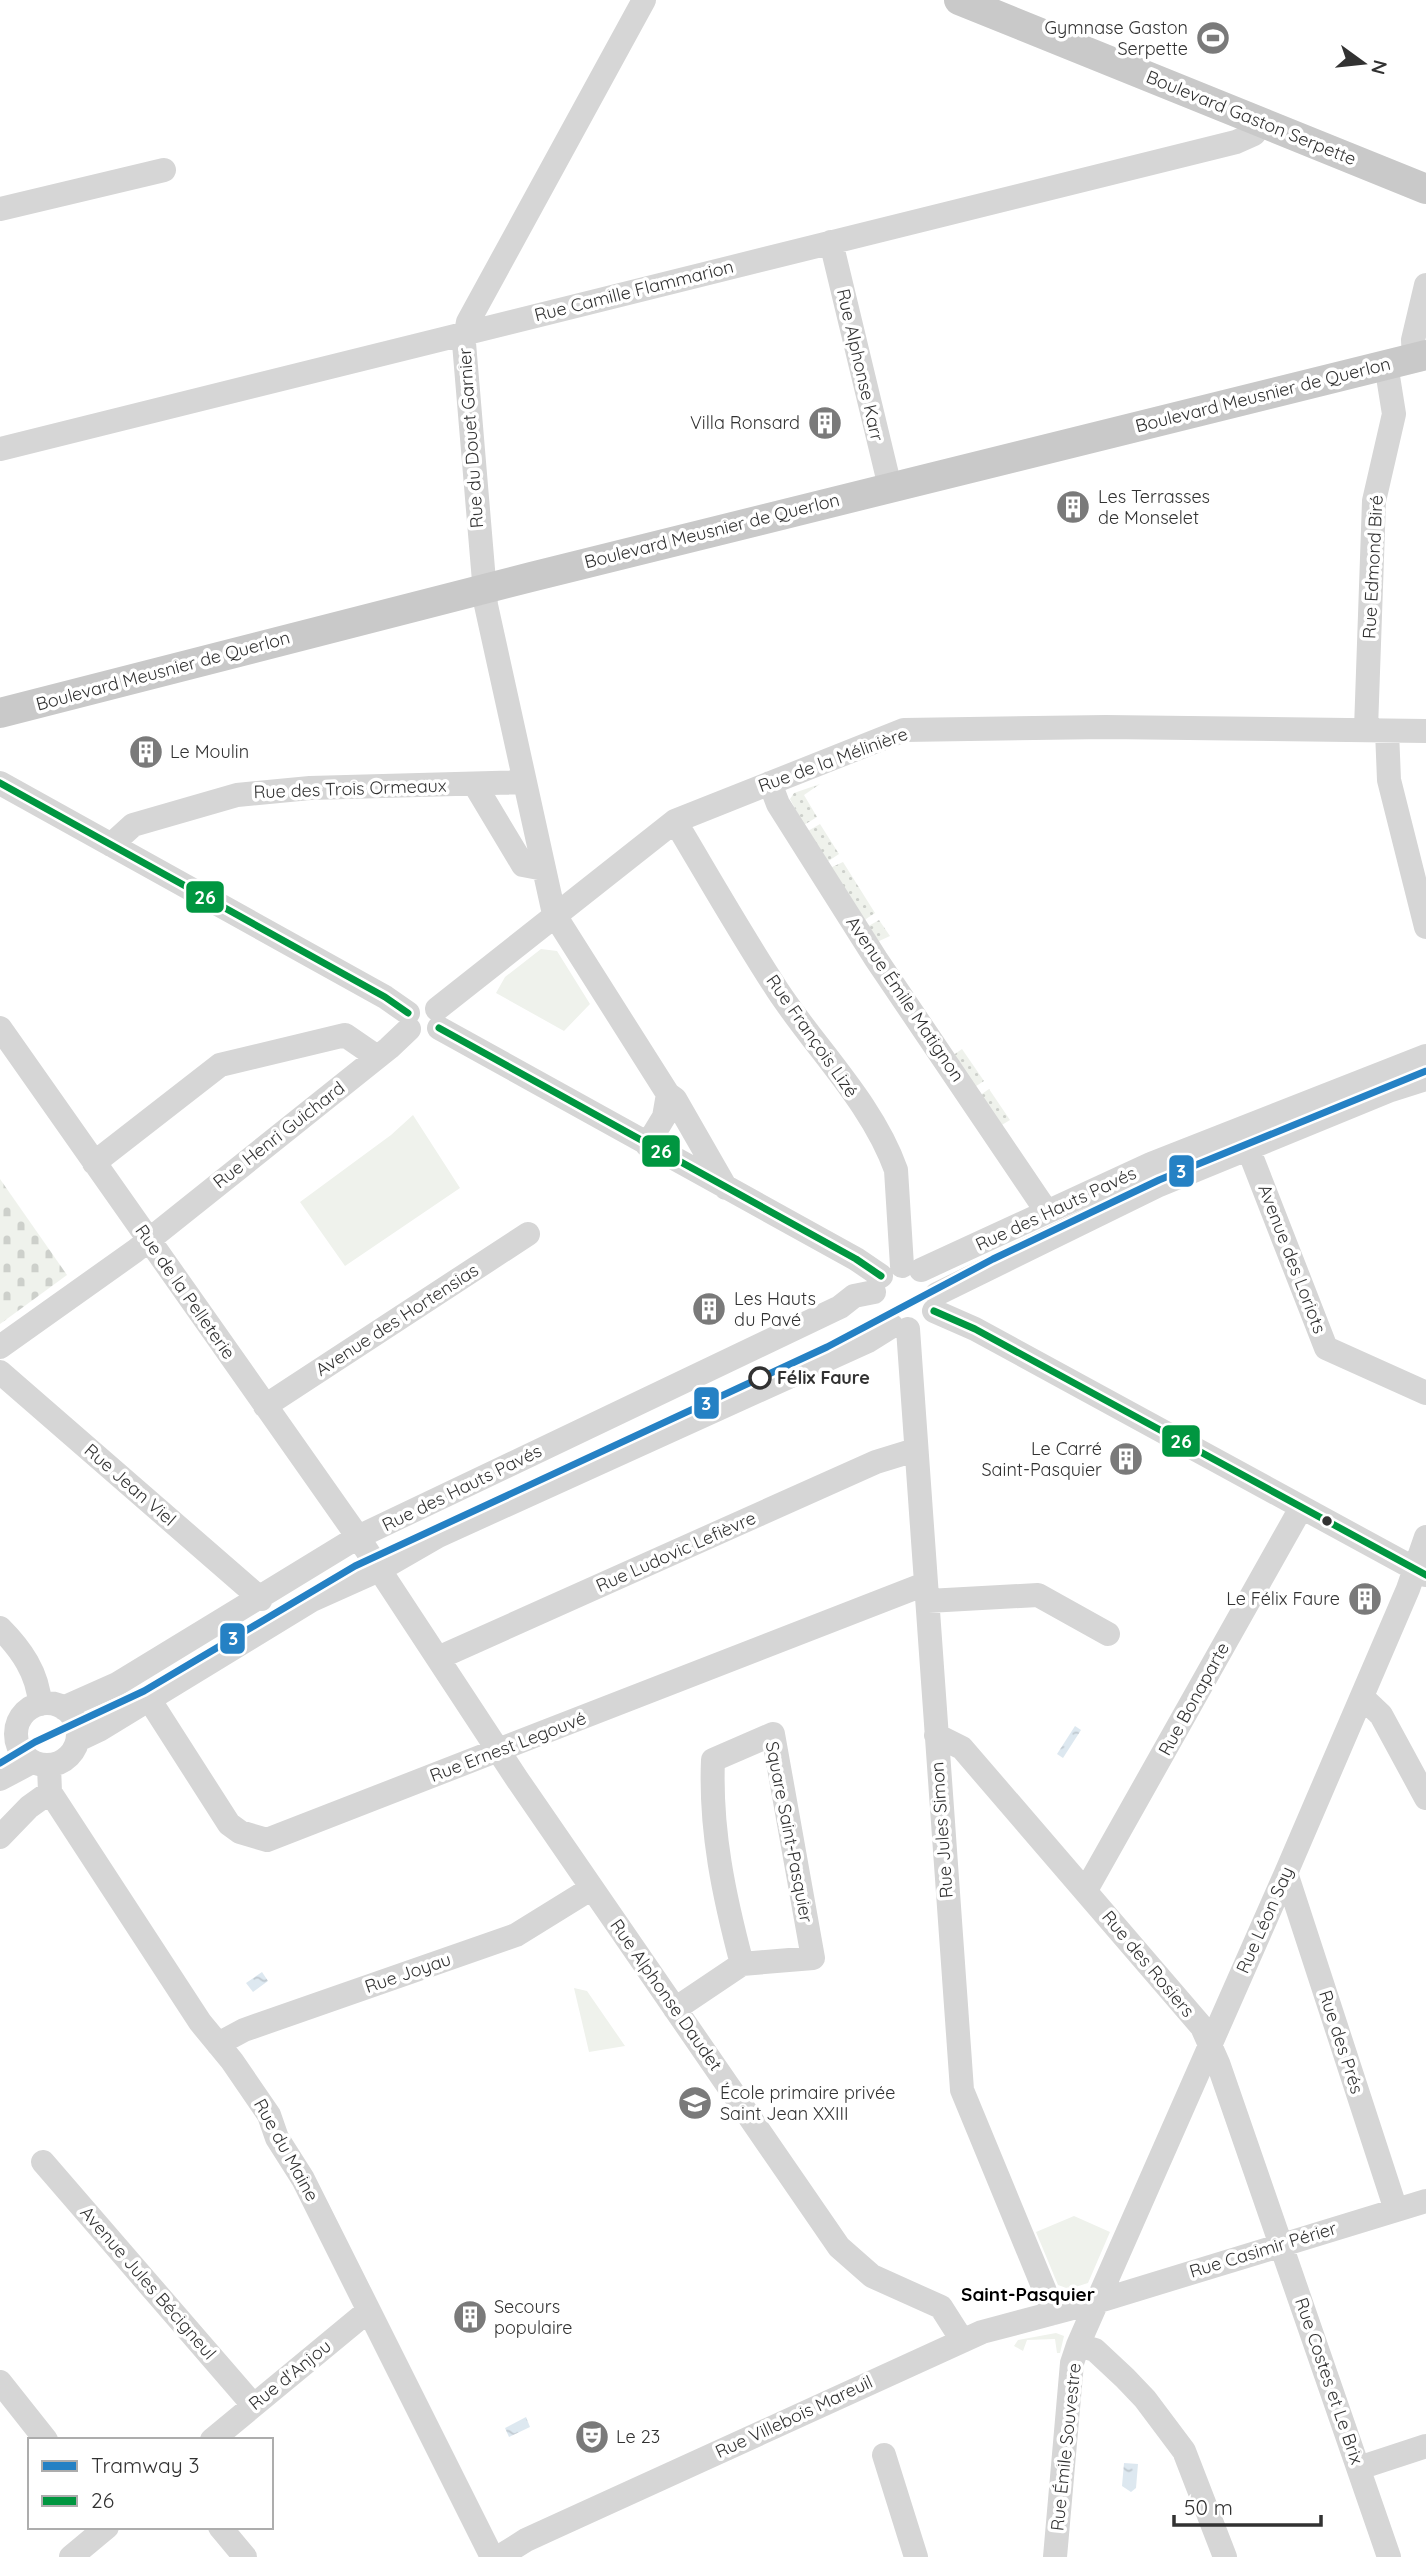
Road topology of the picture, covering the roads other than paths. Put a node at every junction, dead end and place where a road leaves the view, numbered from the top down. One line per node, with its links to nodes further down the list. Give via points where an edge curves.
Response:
1 (644, 0): 9 (street, Rue du Douet Garnier)
2 (959, 0): 3 (main road, Boulevard Gaston Serpette)
3 (1262, 123): 5 (main road, Boulevard Gaston Serpette); 7 (street, Rue Camille Flammarion, via 1254,134 1236,142)
4 (164, 170): 6 (street)
5 (1426, 189)
6 (0, 209)
7 (831, 242): 9 (street, Rue Camille Flammarion); 12 (street, Rue Alphonse Karr)
8 (1426, 285): 10 (street, Rue Edmond Biré)
9 (466, 332): 11 (street, Rue Camille Flammarion); 13 (street, Rue du Douet Garnier)
10 (1409, 359): 12 (main road, Boulevard Meusnier de Querlon); 15 (street, Rue Edmond Biré, via 1374,501)
11 (0, 449)
12 (890, 487): 13 (main road, Boulevard Meusnier de Querlon)
13 (484, 589): 14 (main road, Boulevard Meusnier de Querlon); 17 (street, Rue du Douet Garnier)
14 (0, 713)
15 (1376, 730): 16 (street, Rue de la Mélinière); 19 (street, Rue de la Mélinière, via 904,730); 25 (street, Rue Edmond Biré)
16 (1426, 731)
17 (526, 782): 20 (street, Rue des Trois Ormeaux); 23 (street, Rue du Douet Garnier)
18 (0, 783): 22 (street)
19 (770, 783): 21 (street, Rue de la Mélinière); 37 (street, Avenue Émile Matignon, via 773,795 876,959)
20 (475, 785): 22 (street, Rue des Trois Ormeaux, via 310,788 237,795 133,825); 23 (street, via 523,865)
21 (675, 821): 24 (street, Rue de la Mélinière); 40 (street, Rue François Lizé, via 778,992 858,1101 891,1157 896,1170)
22 (111, 845): 27 (street, via 385,997)
23 (544, 869): 24 (street, Rue du Douet Garnier)
24 (554, 914): 26 (street, Rue de la Mélinière); 32 (street)
25 (1426, 927)
26 (438, 1018): 27 (street, via 431,1036 421,1037); 33 (street)
27 (408, 1021): 30 (street, Rue Henri Guichard)
28 (0, 1028): 35 (street, Rue de la Pelleterie)
29 (1426, 1056): 37 (street, Rue des Hauts Pavés, via 1151,1164)
30 (377, 1057): 35 (street, via 345,1035 220,1065); 39 (street, Rue Henri Guichard)
31 (1426, 1079): 34 (street, Rue des Hauts Pavés)
32 (668, 1094): 33 (street, via 664,1117); 36 (street)
33 (647, 1145): 36 (street)
34 (1248, 1148): 41 (street, Rue des Hauts Pavés, via 1069,1227); 45 (street, Avenue des Loriots, via 1326,1348)
35 (94, 1163): 39 (street, Rue de la Pelleterie)
36 (726, 1188): 40 (street)
37 (1047, 1212): 40 (street, Rue des Hauts Pavés)
38 (528, 1234): 46 (street, Avenue des Hortensias)
39 (148, 1240): 43 (street, Rue Henri Guichard); 46 (street, Rue de la Pelleterie)
40 (894, 1276): 41 (street, via 932,1280); 42 (street, via 877,1312); 50 (street, Rue des Hauts Pavés)
41 (935, 1303): 42 (street, via 921,1325); 48 (street)
42 (900, 1328): 47 (street, Rue Jules Simon); 50 (street, Rue des Hauts Pavés, via 438,1536)
43 (0, 1346)
44 (0, 1372): 53 (street, Rue Jean Viel)
45 (1426, 1392)
46 (265, 1406): 50 (street, Rue de la Pelleterie)
47 (915, 1450): 52 (street, Rue Jules Simon); 56 (street, Rue Ludovic Lefièvre, via 876,1462)
48 (1301, 1508): 51 (street); 71 (street, Rue Bonaparte)
49 (1426, 1538): 51 (street, Rue Léon Say)
50 (369, 1555): 53 (street, Rue des Hauts Pavés); 56 (street, Rue de la Pelleterie); 58 (street, Rue des Hauts Pavés, via 312,1600)
51 (1420, 1572): 57 (street, Rue Léon Say)
52 (926, 1593): 55 (street, Rue Ernest Legouvé, via 1038,1595); 61 (street, Rue Jules Simon); 63 (street, Rue Ernest Legouvé)
53 (261, 1599): 59 (street, Rue des Hauts Pavés, via 117,1684)
54 (0, 1628): 59 (street, via 18,1646)
55 (1108, 1634)
56 (438, 1658): 63 (street, Rue Alphonse Daudet)
57 (1362, 1696): 67 (street, via 1381,1715); 69 (street, Rue Léon Say)
58 (149, 1699): 62 (street, Rue des Hauts Pavés); 63 (street, Rue Ernest Legouvé, via 229,1824 267,1840)
59 (52, 1706): 60 (street, via 28,1710); 62 (street, via 76,1722)
60 (9, 1734): 64 (street)
61 (936, 1735): 71 (street, Rue des Rosiers, via 962,1748); 82 (street, Rue Jules Simon, via 962,2090)
62 (78, 1740): 64 (street, via 68,1758)
63 (499, 1750): 70 (street, Rue Alphonse Daudet)
64 (41, 1764): 65 (street); 66 (street)
65 (0, 1779)
66 (50, 1792): 68 (street); 74 (street, Rue du Maine)
67 (1426, 1798)
68 (0, 1838)
69 (1286, 1873): 75 (street, Rue Léon Say); 78 (street, Rue des Prés)
70 (592, 1888): 73 (street, Rue Alphonse Daudet); 74 (street, Rue Joyau, via 516,1935 244,2030)
71 (1086, 1891): 75 (street, Rue des Rosiers, via 1202,2027)
72 (741, 1964): 72 (street, Square Saint-Pasquier, via 722,1891 712,1796 713,1759 773,1734 813,1958); 73 (street)
73 (675, 2010): 83 (street, Rue Alphonse Daudet, via 839,2247 872,2276 941,2307)
74 (218, 2044): 81 (street, Rue du Maine, via 269,2115)
75 (1210, 2046): 79 (street, Rue des Rosiers); 80 (street, Rue Léon Say)
76 (43, 2162): 86 (street, Avenue Jules Bécigneul)
77 (1426, 2201): 78 (street, Rue Casimir Périer)
78 (1396, 2210): 79 (street, Rue Casimir Périer)
79 (1281, 2245): 80 (street, Rue Casimir Périer); 91 (street, Rue Costes et Le Brix)
80 (1099, 2301): 82 (street, Rue Villebois Mareuil); 84 (street, Rue Émile Souvestre)
81 (368, 2311): 86 (street, Rue d'Anjou); 96 (street, Rue du Maine)
82 (1054, 2313): 83 (street, Rue Villebois Mareuil)
83 (962, 2340): 97 (street, Rue Villebois Mareuil, via 526,2540)
84 (1078, 2345): 99 (street, Rue Émile Souvestre, via 1072,2363); 100 (street, via 1095,2350 1125,2378 1184,2451)
85 (0, 2382): 87 (street)
86 (253, 2404): 88 (street, Rue d'Anjou)
87 (44, 2438)
88 (214, 2438)
89 (1426, 2446): 91 (street)
90 (884, 2455): 98 (street)
91 (1359, 2468): 101 (street, Rue Costes et Le Brix)
92 (105, 2529): 94 (street)
93 (222, 2529): 95 (street)
94 (71, 2557)
95 (245, 2557)
96 (492, 2557)
97 (499, 2557)
98 (916, 2557)
99 (1055, 2557)
100 (1226, 2557)
101 (1389, 2557)

